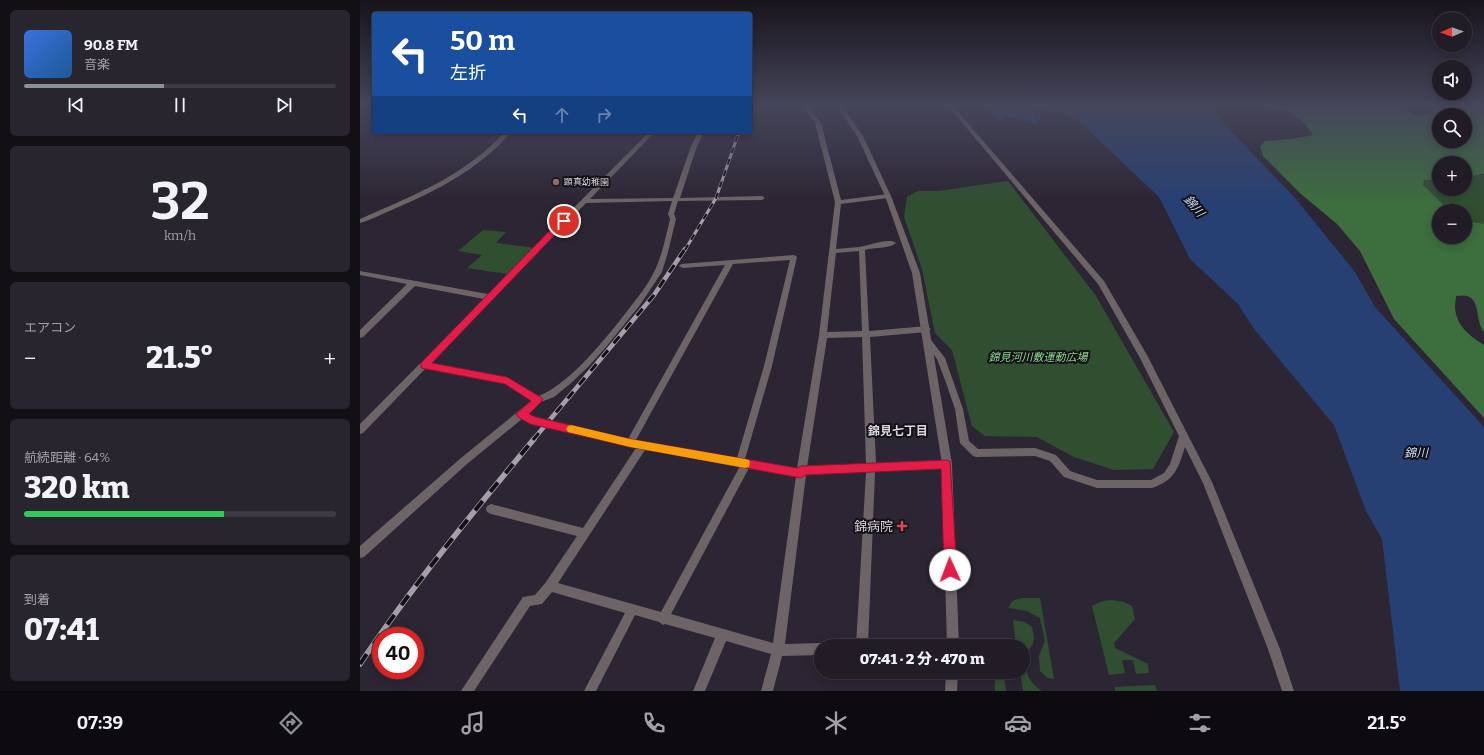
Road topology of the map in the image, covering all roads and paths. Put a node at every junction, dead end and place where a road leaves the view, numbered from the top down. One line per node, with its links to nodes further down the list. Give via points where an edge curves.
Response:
1 (502, 138): 12 (street, via 464,171 436,187)
2 (646, 138): 10 (street)
3 (699, 138): 9 (street)
4 (822, 138): 11 (street, via 837,190)
5 (861, 138): 7 (street)
6 (978, 138): 30 (street, via 1101,283 1144,357)
7 (888, 196): 11 (street); 21 (street, via 916,273)
8 (762, 198): 9 (street)
9 (675, 200): 10 (street); 27 (street, via 671,214 673,219 658,272 645,293 592,358 568,381 544,399)
10 (584, 201): 20 (street)
11 (838, 202): 15 (street)
12 (360, 221)
13 (893, 243): 14 (street)
14 (862, 249): 15 (street); 22 (street)
15 (832, 251): 24 (street)
16 (730, 263): 17 (street); 31 (street); 33 (street, via 794,257)
17 (683, 266)
18 (360, 273): 19 (street)
19 (412, 284): 20 (street); 23 (street)
20 (489, 297): 26 (street)
21 (926, 329): 22 (street); 25 (street)
22 (866, 334): 24 (street); 35 (street)
23 (360, 335)
24 (823, 335): 36 (street)
25 (928, 342): 30 (street, via 941,358 959,409 965,442 976,452 1035,452 1053,458 1067,474 1097,484 1152,484 1167,476 1174,466); 34 (street)
26 (425, 365): 27 (street, via 507,381); 29 (street)
27 (538, 400): 28 (street)
28 (521, 414): 31 (street, via 534,421); 39 (street)
29 (360, 430)
30 (1184, 435): 54 (street, via 1207,482 1274,649)
31 (630, 443): 32 (street)
32 (643, 445): 33 (street); 38 (street)
33 (743, 463): 36 (street); 42 (street)
34 (947, 464): 35 (street); 45 (street)
35 (870, 467): 36 (street); 44 (street)
36 (801, 472): 47 (street)
37 (491, 509): 38 (street)
38 (585, 533): 40 (street)
39 (360, 553)
40 (550, 586): 41 (street); 49 (street, via 538,600 527,601)
41 (632, 610): 42 (street); 50 (street)
42 (663, 619): 43 (street)
43 (722, 634): 47 (street); 51 (street)
44 (862, 639)
45 (953, 639)
46 (814, 649): 47 (street)
47 (778, 650): 52 (street)
48 (952, 679): 53 (street)
49 (467, 691)
50 (590, 691)
51 (699, 691)
52 (767, 691)
53 (951, 691)
54 (1288, 691)

